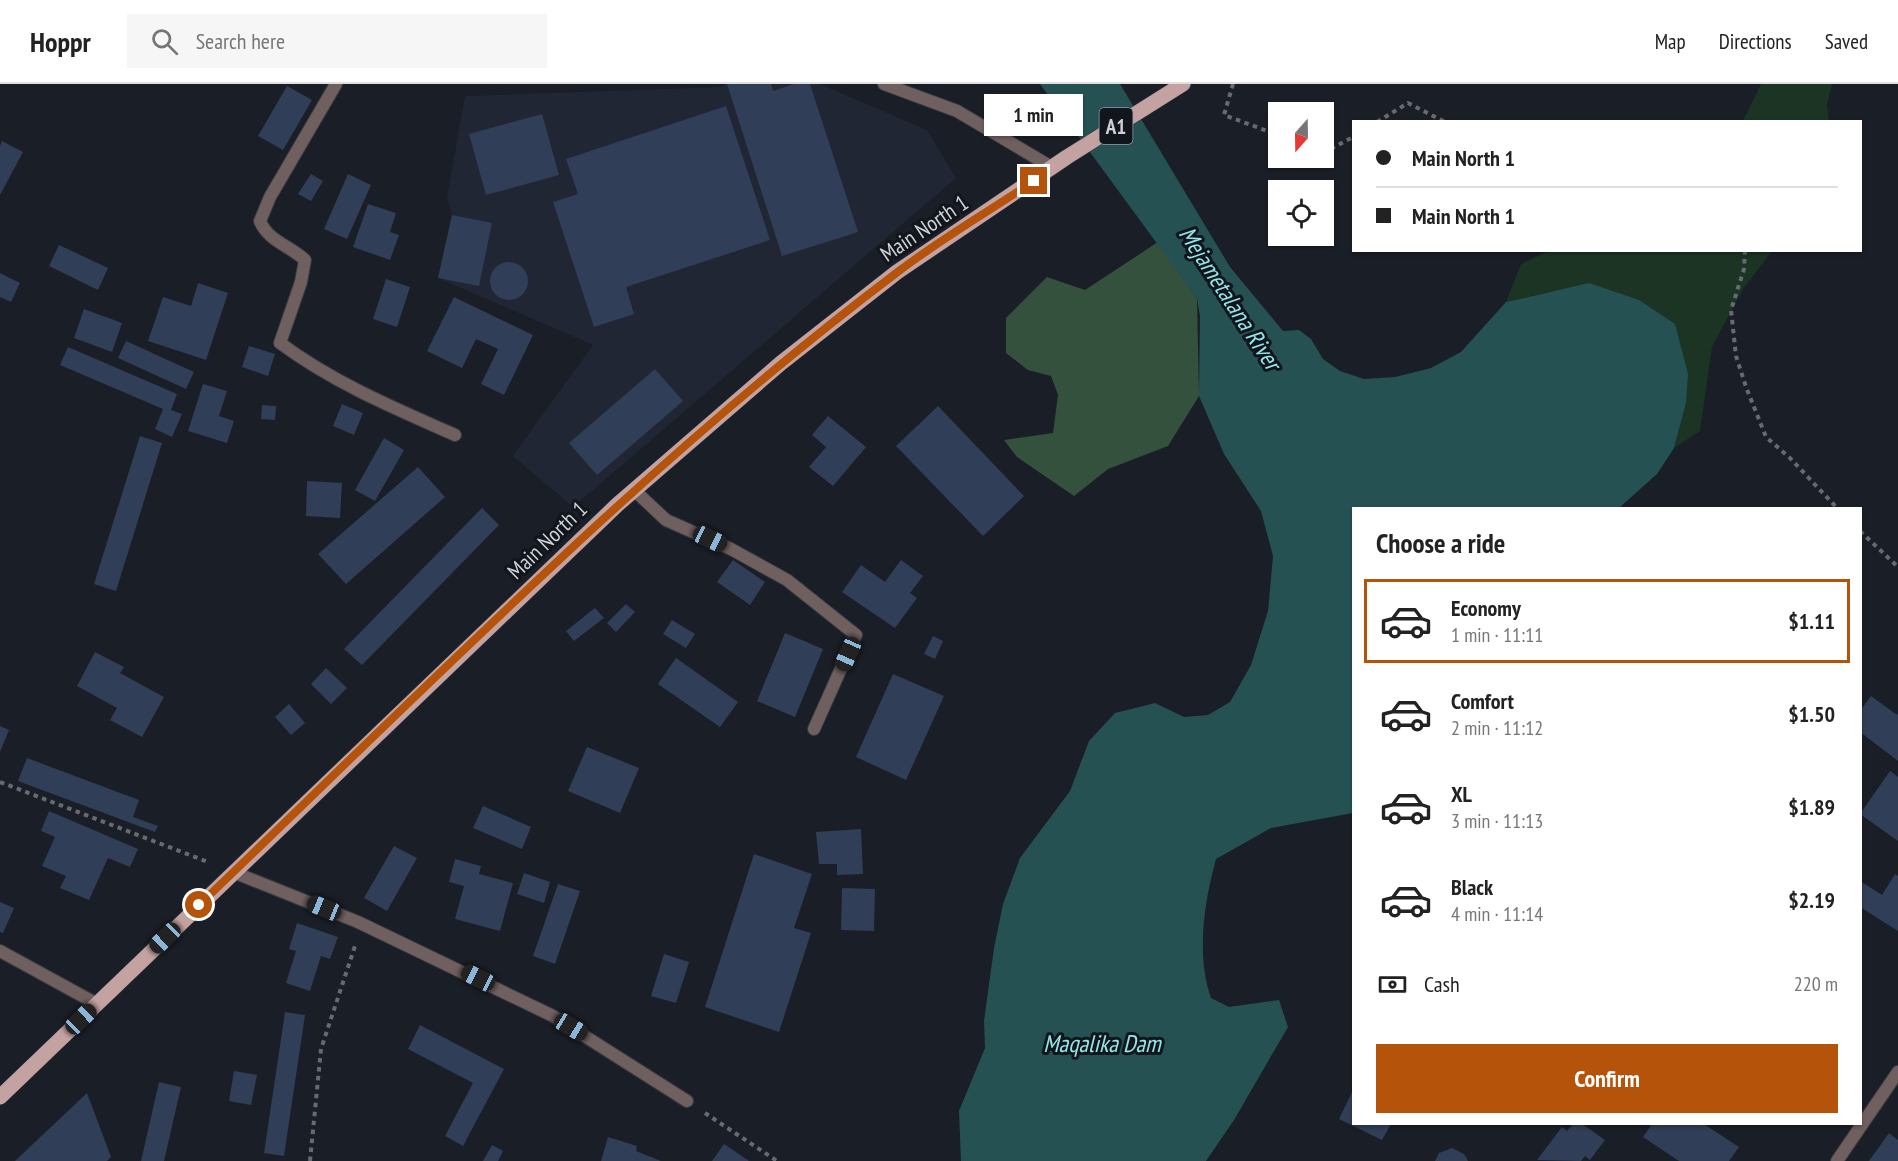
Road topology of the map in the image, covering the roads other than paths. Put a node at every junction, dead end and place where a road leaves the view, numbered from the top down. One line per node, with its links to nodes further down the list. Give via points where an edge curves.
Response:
1 (336, 84): 5 (street, via 270,197 261,221 264,232 304,261 301,282 280,343 312,367)
2 (884, 84): 4 (street, via 957,111)
3 (1183, 84): 4 (main road, Main North 1 / A1)
4 (1053, 168): 6 (main road, Main North 1 / A1, via 897,272 781,363)
5 (455, 435)
6 (634, 490): 7 (street, via 666,520 787,580 856,635); 8 (main road, Main North 1 / A1)
7 (814, 729)
8 (233, 872): 10 (main road, Main North 1 / A1); 13 (street, via 358,922 553,1016)
9 (0, 951): 10 (street)
10 (97, 1004): 12 (main road, Main North 1 / A1)
11 (1898, 1072): 14 (street)
12 (0, 1097)
13 (687, 1101)
14 (1862, 1124)
15 (1861, 1125): 16 (street)
16 (1836, 1161)

